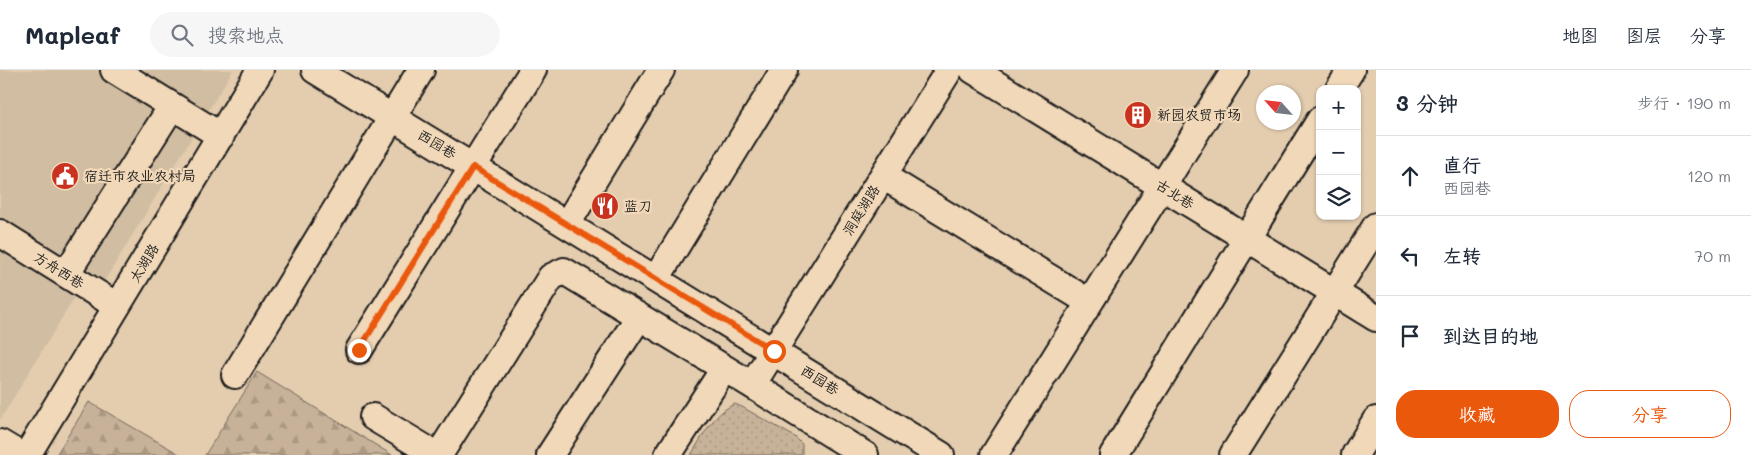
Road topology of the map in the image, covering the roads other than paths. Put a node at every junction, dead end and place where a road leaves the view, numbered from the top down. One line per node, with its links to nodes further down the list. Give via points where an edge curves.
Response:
1 (114, 70): 13 (street)
2 (260, 70): 16 (street, 太湖路)
3 (315, 70): 14 (street, 西园巷)
4 (421, 70): 14 (street)
5 (534, 70): 17 (street)
6 (661, 70): 20 (street)
7 (784, 70): 25 (street)
8 (949, 70): 18 (street, 洞庭湖路)
9 (973, 70): 19 (street, 古北巷)
10 (1235, 70): 19 (street)
11 (1351, 70): 12 (street)
12 (1342, 85)
13 (172, 106): 16 (street); 24 (street)
14 (392, 117): 17 (street, 西园巷); 34 (street)
15 (1316, 126): 23 (street)
16 (221, 136): 28 (street, 太湖路)
17 (473, 167): 20 (street, 西园巷); 31 (street)
18 (883, 176): 27 (street); 32 (street, 洞庭湖路)
19 (1162, 186): 23 (street, 古北巷); 27 (street)
20 (567, 224): 25 (street, 西园巷)
21 (1376, 226): 26 (street)
22 (0, 234): 24 (street, 方舟西巷)
23 (1247, 238): 26 (street, 古北巷); 47 (street)
24 (66, 274): 28 (street, 方舟西巷)
25 (656, 279): 32 (street, 西园巷)
26 (1334, 293): 30 (street, 古北巷); 48 (street)
27 (1090, 302): 46 (street)
28 (117, 306): 40 (street, 太湖路)
29 (639, 316): 33 (street); 41 (street, via 564,271 551,276); 42 (street)
30 (1376, 318)
31 (359, 350)
32 (774, 351): 35 (street, 洞庭湖路); 45 (street, 西园巷)
33 (724, 369): 35 (street); 43 (street)
34 (235, 375)
35 (752, 385): 44 (street)
36 (373, 417): 41 (street)
37 (1376, 420): 49 (street)
38 (0, 443): 39 (street)
39 (20, 455)
40 (27, 455)
41 (437, 455)
42 (550, 455)
43 (668, 455)
44 (865, 455)
45 (941, 455)
46 (994, 455)
47 (1113, 455)
48 (1233, 455)
49 (1355, 455)

